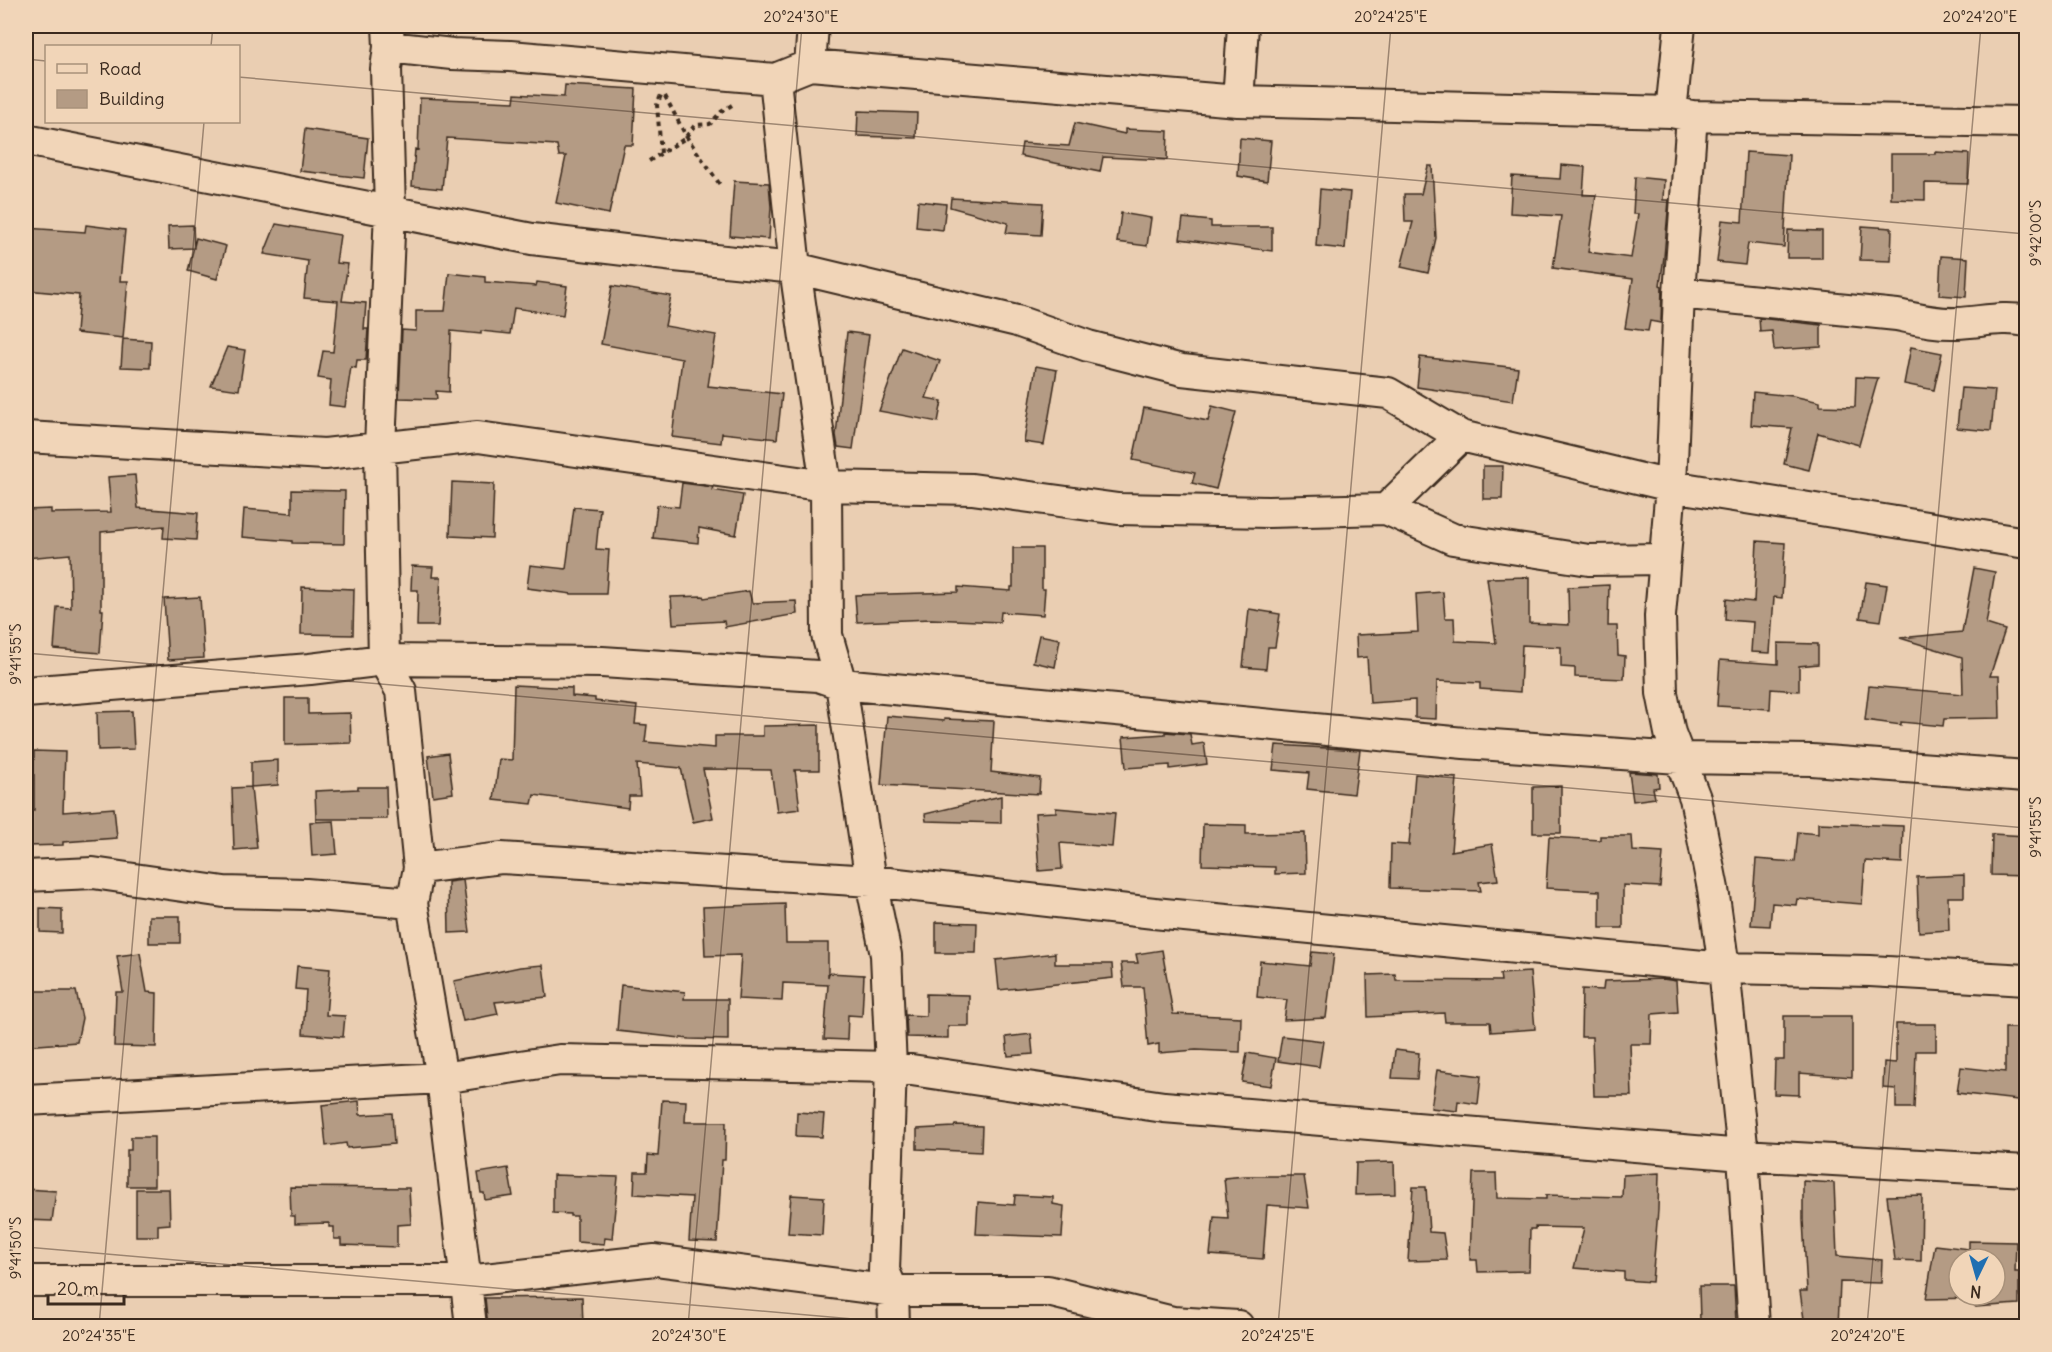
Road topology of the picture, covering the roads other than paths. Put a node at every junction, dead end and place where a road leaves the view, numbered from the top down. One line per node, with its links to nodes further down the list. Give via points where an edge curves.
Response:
1 (813, 26): 5 (street)
2 (1243, 26): 7 (street)
3 (1680, 26): 8 (street)
4 (388, 36): 6 (street, via 452,54); 11 (street)
5 (810, 65): 6 (street); 7 (street)
6 (761, 77): 12 (street)
7 (1238, 101): 8 (street)
8 (1682, 114): 9 (street); 13 (street)
9 (2026, 122)
10 (26, 140): 11 (street)
11 (390, 210): 12 (street, via 532,239); 17 (street)
12 (795, 268): 15 (street, via 1017,321 1088,346 1182,370 1388,393); 18 (street)
13 (1679, 293): 14 (street, via 1897,315 1929,322); 19 (street)
14 (2026, 321)
15 (1461, 436): 19 (street); 20 (street)
16 (26, 437): 17 (street, via 325,454)
17 (380, 447): 18 (street, via 478,437); 23 (street)
18 (826, 486): 20 (street, via 972,489 1118,509); 24 (street, via 826,634)
19 (1671, 486): 21 (street); 22 (street)
20 (1386, 509): 22 (street, via 1453,539 1589,561)
21 (2026, 543)
22 (1665, 560): 26 (street, via 1660,616 1662,693)
23 (384, 660): 24 (street, via 602,662 818,676); 25 (street); 28 (street, via 401,691)
24 (841, 684): 26 (street, via 1464,743); 30 (street)
25 (26, 692)
26 (1679, 758): 27 (street, via 1812,760); 32 (street, via 1695,798)
27 (2026, 776)
28 (419, 868): 30 (street, via 501,858); 31 (street)
29 (26, 876): 31 (street, via 93,873 224,892)
30 (871, 880): 32 (street, via 1154,913); 34 (street, via 886,955)
31 (412, 903): 35 (street)
32 (1724, 968): 33 (street); 37 (street)
33 (2026, 980)
34 (891, 1067): 35 (street, via 560,1059); 37 (street, via 1164,1107); 41 (street, via 884,1271)
35 (442, 1078): 36 (street); 40 (street)
36 (26, 1100)
37 (1743, 1155): 38 (street); 46 (street)
38 (2026, 1171)
39 (26, 1281): 40 (street)
40 (467, 1281): 41 (street, via 655,1260); 43 (street)
41 (893, 1291): 42 (street, via 1048,1291); 44 (street)
42 (1173, 1324): 45 (street)
43 (471, 1326)
44 (894, 1326)
45 (1238, 1326)
46 (1754, 1326)

